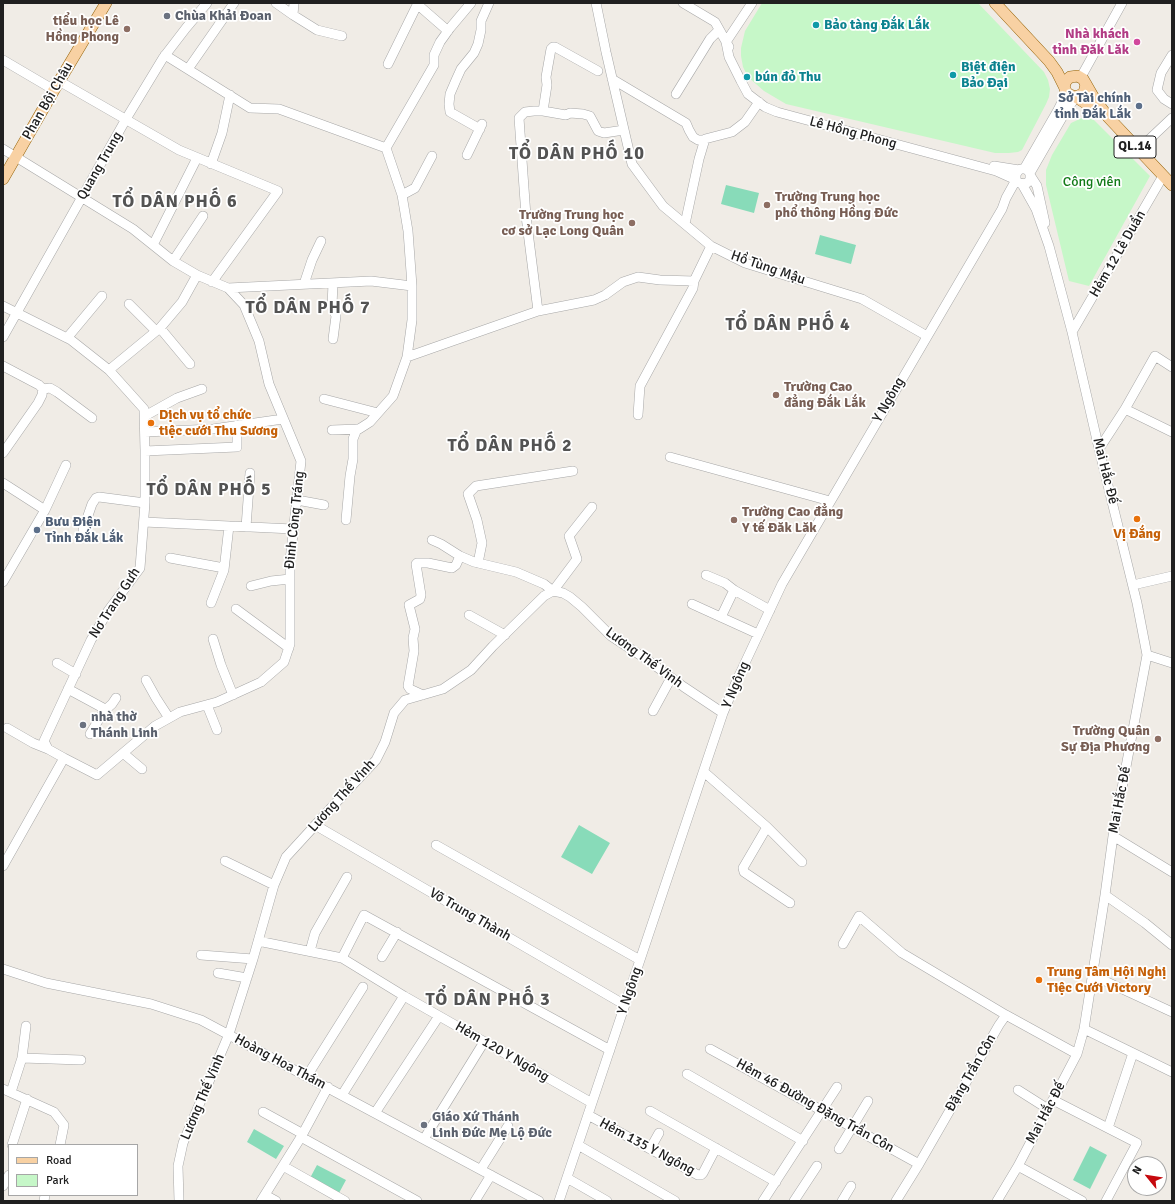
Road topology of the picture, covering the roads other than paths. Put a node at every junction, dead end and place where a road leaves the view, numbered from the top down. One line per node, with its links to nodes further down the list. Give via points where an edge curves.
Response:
1 (106, 3): 28 (main road, Phan Bội Châu)
2 (207, 3): 19 (street, Quang Trung)
3 (234, 3): 24 (street)
4 (276, 3): 14 (street)
5 (294, 3): 14 (street)
6 (471, 3): 15 (street)
7 (489, 3): 46 (street, via 481,21 478,44 461,69 450,94 450,112 481,126)
8 (596, 3): 26 (street, Hồ Tùng Mậu)
9 (683, 3): 16 (street, Lê Hồng Phong, via 715,22)
10 (752, 3): 18 (street)
11 (995, 3): 22 (main road, QL.14)
12 (1122, 3): 27 (street)
13 (418, 4): 15 (street); 23 (street)
14 (293, 15): 17 (street, via 317,30)
15 (448, 30): 42 (street, via 434,56 434,65)
16 (719, 30): 18 (street, Lê Hồng Phong); 30 (street, via 710,39)
17 (342, 36)
18 (726, 42): 33 (street, Lê Hồng Phong, via 729,57 748,94); 50 (street, Lê Hồng Phong, via 751,90 767,103 997,167)
19 (165, 55): 24 (street); 38 (street, Quang Trung)
20 (1172, 55): 34 (street, via 1161,73 1157,90 1164,100)
21 (3, 60): 28 (street)
22 (1049, 61): 27 (main road, QL.14); 29 (main road, QL.14)
23 (388, 64)
24 (188, 69): 31 (street)
25 (598, 71): 35 (street, via 553,47 546,77)
26 (612, 79): 39 (street, Hồ Tùng Mậu); 41 (street, via 686,123 693,137)
27 (1080, 79): 29 (main road, via 1068,78); 32 (main road, via 1084,93); 36 (main road, QL.14)
28 (56, 86): 38 (street); 47 (main road, Phan Bội Châu)
29 (1064, 88): 32 (main road, via 1068,94); 40 (street, via 1065,94)
30 (676, 94)
31 (230, 95): 42 (street, via 250,108 279,109); 49 (street, via 222,133)
32 (1076, 97): 36 (main road, QL.14); 40 (street)
33 (759, 102): 53 (street, Lê Hồng Phong, via 777,112 996,171); 58 (street, via 744,122 732,132 705,139 698,159)
34 (1172, 104)
35 (543, 111): 39 (street, via 590,116 598,131 604,133); 74 (street, via 525,112 518,118 526,216)
36 (1108, 117): 44 (main road, QL.14)
37 (1172, 118): 44 (street)
38 (126, 119): 48 (street); 56 (street, Quang Trung)
39 (624, 130): 58 (street, Hồ Tùng Mậu, via 632,164 662,206)
40 (1049, 133): 50 (street)
41 (703, 140)
42 (386, 148): 55 (street)
43 (3, 149): 47 (street, Đinh Công Tráng)
44 (1138, 150): 51 (main road, QL.14)
45 (432, 156): 55 (street, via 415,188)
46 (467, 156)
47 (16, 157): 52 (main road, Phan Bội Châu); 56 (street, Đinh Công Tráng)
48 (197, 158): 49 (street); 60 (street)
49 (211, 164): 66 (street, via 278,191)
50 (1026, 172): 53 (street, via 1016,174); 53 (street, via 1029,182); 62 (street, Mai Hắc Đế, via 1037,186)
51 (1163, 176): 54 (main road, QL.14); 77 (street, Hẻm 12 Lê Duẩn)
52 (3, 179)
53 (1019, 182): 62 (street, Mai Hắc Đế, via 1036,209); 78 (street, Y Ngông, via 1006,198)
54 (1172, 185)
55 (402, 195): 69 (street, via 408,230)
56 (82, 198): 60 (street, Đinh Công Tráng, via 134,229); 75 (street, Quang Trung)
57 (203, 216): 63 (street)
58 (685, 224): 61 (street, Hồ Tùng Mậu)
59 (321, 241): 68 (street)
60 (153, 245): 63 (street, Đinh Công Tráng)
61 (711, 246): 65 (street); 78 (street, Hồ Tùng Mậu, via 745,263 862,299)
62 (1049, 246): 77 (street, Mai Hắc Đế)
63 (173, 261): 64 (street, Đinh Công Tráng)
64 (197, 275): 66 (street, Đinh Công Tráng); 76 (street, via 182,302)
65 (694, 280): 74 (street, via 638,277 623,282 594,300); 92 (street, via 693,288 640,386)
66 (212, 282): 70 (street, Đinh Công Tráng)
67 (333, 283): 68 (street); 69 (street, via 371,281); 81 (street, via 332,309 336,316)
68 (304, 284): 70 (street)
69 (412, 286): 82 (street)
70 (228, 288): 95 (street, Đinh Công Tráng, via 244,305 259,341 269,384)
71 (102, 296): 80 (street)
72 (129, 304): 76 (street)
73 (3, 306): 75 (street, Nơ Trang Gưh)
74 (538, 312): 82 (street)
75 (16, 313): 79 (street, Quang Trung); 80 (street, Nơ Trang Gưh)
76 (158, 329): 83 (street); 86 (street)
77 (1072, 332): 101 (street, Mai Hắc Đế)
78 (927, 336): 110 (street, Y Ngông)
79 (3, 337)
80 (67, 338): 86 (street, Nơ Trang Gưh)
81 (332, 339)
82 (408, 357): 91 (street, via 393,396)
83 (190, 364)
84 (3, 366): 87 (street)
85 (1172, 367): 90 (street, via 1155,356)
86 (109, 370): 93 (street, Nơ Trang Gưh, via 144,409)
87 (43, 389): 94 (street, via 50,388 57,392); 103 (street, via 38,403)
88 (202, 389): 93 (street, via 177,398)
89 (324, 399): 91 (street)
90 (1125, 409): 100 (street); 101 (street)
91 (378, 413): 97 (street, via 370,422)
92 (638, 415)
93 (144, 416): 99 (street, Nơ Trang Gưh)
94 (92, 418)
95 (283, 419): 96 (street); 109 (street, Đinh Công Tráng, via 301,462)
96 (237, 426): 99 (street); 102 (street, via 237,448)
97 (357, 429): 98 (street); 115 (street, via 353,439)
98 (332, 430)
99 (145, 432): 102 (street, Nơ Trang Gưh)
100 (1172, 432)
101 (1099, 449): 130 (street, Mai Hắc Đế)
102 (146, 452): 111 (street, Nơ Trang Gưh)
103 (3, 453)
104 (670, 457): 110 (street)
105 (66, 465): 114 (street)
106 (573, 470): 124 (street, via 476,486 468,494 482,543)
107 (250, 473): 118 (street)
108 (3, 483): 114 (street)
109 (296, 500): 112 (street); 119 (street, Đinh Công Tráng)
110 (830, 501): 137 (street, Y Ngông, via 782,584)
111 (145, 503): 116 (street, Nơ Trang Gưh); 120 (street, via 96,498)
112 (324, 505)
113 (592, 507): 133 (street, via 569,536 577,559)
114 (45, 510): 129 (street)
115 (346, 520)
116 (144, 522): 117 (street); 147 (street, Nơ Trang Gưh, via 140,568 108,611 91,640)
117 (229, 526): 118 (street); 125 (street)
118 (246, 527): 119 (street)
119 (293, 529): 128 (street, Đinh Công Tráng)
120 (83, 530)
121 (432, 540): 122 (street)
122 (460, 556): 124 (street); 152 (street, via 452,568 416,564 421,595 420,599 409,606 415,629 408,686)
123 (170, 558): 125 (street)
124 (478, 563): 133 (street, via 516,572 544,584)
125 (224, 568): 134 (street)
126 (706, 575): 132 (street)
127 (1172, 576): 130 (street)
128 (290, 579): 131 (street); 143 (street, Đinh Công Tráng)
129 (3, 582)
130 (1133, 585): 144 (street, Mai Hắc Đế)
131 (251, 586)
132 (734, 590): 137 (street); 139 (street)
133 (553, 591): 141 (street, Lương Thế Vinh, via 544,596); 148 (street, Lương Thế Vinh, via 570,597 610,636)
134 (211, 603)
135 (692, 604): 139 (street)
136 (236, 609): 143 (street)
137 (770, 610): 140 (street, Y Ngông)
138 (470, 615): 141 (street)
139 (721, 617): 140 (street)
140 (758, 634): 157 (street, Y Ngông)
141 (504, 635): 152 (street, Lương Thế Vinh, via 472,670 443,690)
142 (213, 639): 151 (street)
143 (289, 648): 151 (street, Đinh Công Tráng, via 284,662 261,682)
144 (1147, 656): 146 (street); 169 (street, Mai Hắc Đế)
145 (57, 663): 147 (street)
146 (1172, 663)
147 (76, 674): 150 (street, Nơ Trang Gưh)
148 (671, 678): 156 (street); 157 (street, Lương Thế Vinh)
149 (146, 680): 158 (street)
150 (68, 689): 155 (street); 162 (street, Nơ Trang Gưh, via 44,741)
151 (233, 695): 154 (street, Đinh Công Tráng)
152 (423, 695): 167 (street, Lương Thế Vinh, via 405,700 394,713 376,760)
153 (116, 698): 155 (street)
154 (207, 705): 158 (street, Đinh Công Tráng, via 180,712); 160 (street)
155 (105, 709): 161 (street)
156 (652, 711)
157 (723, 713): 166 (street, Y Ngông)
158 (170, 718): 163 (street, Đinh Công Tráng, via 155,726)
159 (7, 728): 162 (street)
160 (217, 730)
161 (90, 734)
162 (48, 749): 164 (street)
163 (123, 753): 164 (street, Đinh Công Tráng, via 97,775); 165 (street)
164 (64, 758): 173 (street)
165 (142, 769)
166 (704, 772): 168 (street); 188 (street, Y Ngông)
167 (315, 825): 176 (street, Lương Thế Vinh, via 286,857); 195 (street, Võ Trung Thành)
168 (767, 827): 172 (street); 178 (street, via 743,868 744,872)
169 (1113, 836): 174 (street); 177 (street, Mai Hắc Đế)
170 (436, 845): 188 (street)
171 (225, 861): 176 (street)
172 (802, 862)
173 (3, 866)
174 (1172, 872)
175 (347, 877): 183 (street, via 316,933)
176 (274, 885): 180 (street, Lương Thế Vinh)
177 (1105, 895): 182 (street, via 1146,923); 191 (street, Mai Hắc Đế)
178 (790, 903)
179 (397, 932): 185 (street); 186 (street, via 364,915); 204 (street)
180 (258, 941): 183 (street, Hẻm 120 Y Ngông); 187 (street, Lương Thế Vinh)
181 (844, 944): 197 (street, via 859,916 902,953)
182 (1172, 945)
183 (310, 951): 186 (street, Hẻm 120 Y Ngông)
184 (200, 955): 187 (street)
185 (382, 957)
186 (342, 958): 194 (street, Hẻm 120 Y Ngông)
187 (253, 959): 192 (street, Lương Thế Vinh)
188 (640, 960): 195 (street, Y Ngông)
189 (3, 969): 201 (street, Hoàng Hoa Thám, via 46,983 151,1004 201,1020)
190 (218, 973): 192 (street)
191 (1092, 975): 196 (street); 200 (street, Mai Hắc Đế)
192 (247, 978): 201 (street, Lương Thế Vinh)
193 (363, 986): 211 (street)
194 (404, 996): 198 (street, Hẻm 120 Y Ngông); 216 (street)
195 (625, 1005): 204 (street, Y Ngông)
196 (1172, 1012)
197 (1006, 1015): 206 (street); 240 (street, Đặng Trần Côn)
198 (439, 1016): 202 (street, Hẻm 120 Y Ngông); 225 (street)
199 (26, 1026): 207 (street)
200 (1084, 1029): 205 (street); 206 (street, Mai Hắc Đế)
201 (229, 1034): 211 (street, Hoàng Hoa Thám); 253 (street, Lương Thế Vinh, via 183,1143 178,1166)
202 (484, 1042): 220 (street, Hẻm 120 Y Ngông); 232 (street)
203 (710, 1049): 223 (street, Hẻm 46 Đường Đặng Trần Côn)
204 (610, 1050): 220 (street, Y Ngông)
205 (1133, 1053): 209 (street); 229 (street)
206 (1077, 1054): 218 (street, Mai Hắc Đế)
207 (22, 1058): 208 (street); 215 (street)
208 (81, 1060)
209 (1172, 1072)
210 (686, 1074): 233 (street)
211 (307, 1076): 212 (street, Hoàng Hoa Thám)
212 (328, 1087): 216 (street, Hoàng Hoa Thám); 231 (street)
213 (837, 1087): 223 (street)
214 (1018, 1090): 221 (street)
215 (7, 1091): 217 (street)
216 (342, 1095): 225 (street, Hoàng Hoa Thám)
217 (27, 1099): 234 (street); 235 (street, via 54,1112 64,1125)
218 (1053, 1100): 221 (street, Mai Hắc Đế); 229 (street)
219 (868, 1101): 228 (street)
220 (592, 1103): 226 (street, Y Ngông)
221 (1048, 1109): 243 (street, Mai Hắc Đế)
222 (650, 1111): 237 (street)
223 (822, 1111): 228 (street, Hẻm 46 Đường Đặng Trần Côn); 233 (street)
224 (263, 1112): 231 (street)
225 (375, 1113): 232 (street, Hoàng Hoa Thám)
226 (588, 1115): 236 (street, Y Ngông); 238 (street, Hẻm 135 Y Ngông)
227 (508, 1126): 244 (street)
228 (852, 1127): 239 (street); 240 (street, Hẻm 46 Đường Đặng Trần Côn)
229 (1108, 1128): 267 (street, via 1137,1143)
230 (659, 1133): 238 (street)
231 (302, 1136): 241 (street); 256 (street)
232 (424, 1139): 244 (street, Hoàng Hoa Thám)
233 (803, 1141): 248 (street)
234 (12, 1144)
235 (60, 1144)
236 (578, 1145): 247 (street, Y Ngông); 261 (street)
237 (716, 1148): 238 (street, Hẻm 135 Y Ngông, via 700,1175); 248 (street)
238 (650, 1149)
239 (839, 1149)
240 (919, 1164): 265 (street, Đặng Trần Côn)
241 (283, 1166): 251 (street); 255 (street)
242 (817, 1166): 263 (street)
243 (1018, 1166): 252 (street, Mai Hắc Đế); 266 (street)
244 (481, 1169): 245 (street, Hoàng Hoa Thám)
245 (491, 1175): 257 (street); 258 (street, Hoàng Hoa Thám)
246 (8, 1177): 249 (street)
247 (567, 1178): 259 (street, Y Ngông); 260 (street)
248 (776, 1182): 262 (street)
249 (3, 1186)
250 (850, 1186): 264 (street)
251 (263, 1198): 254 (street)
252 (1000, 1200)
253 (179, 1201)
254 (276, 1201)
255 (345, 1201)
256 (417, 1201)
257 (475, 1201)
258 (539, 1201)
259 (559, 1201)
260 (607, 1201)
261 (675, 1201)
262 (764, 1201)
263 (794, 1201)
264 (842, 1201)
265 (896, 1201)
266 (1082, 1201)
267 (1106, 1201)

